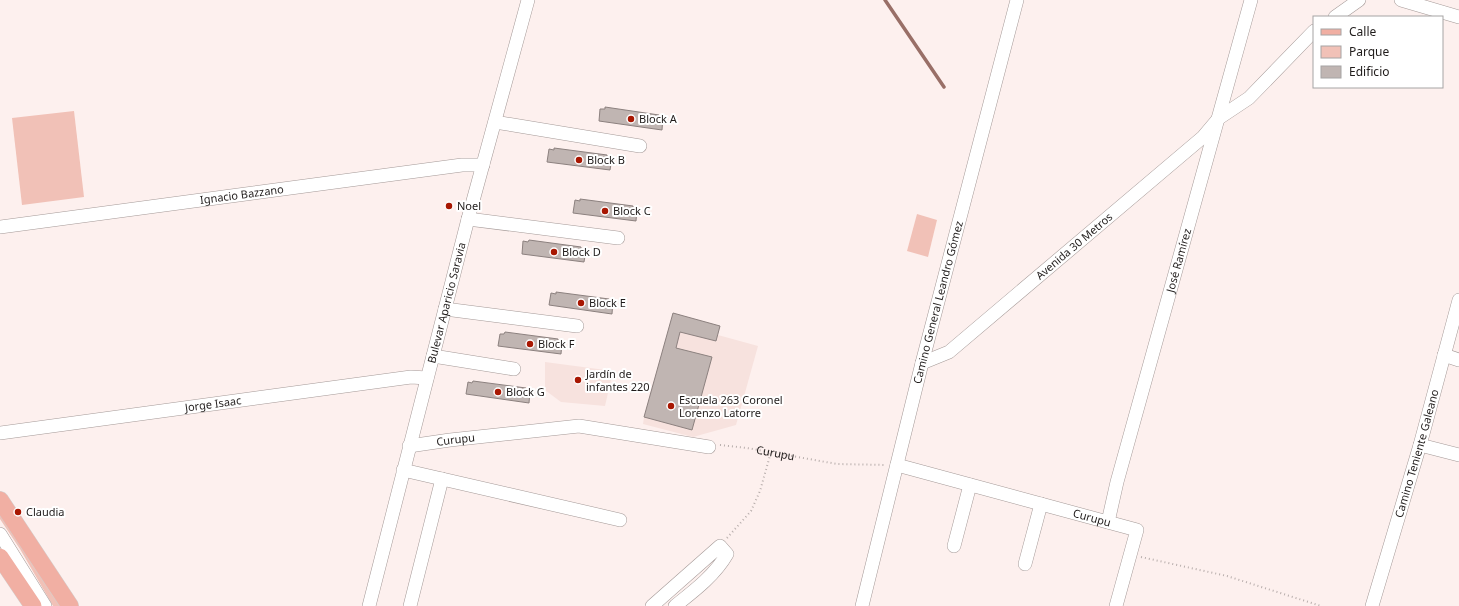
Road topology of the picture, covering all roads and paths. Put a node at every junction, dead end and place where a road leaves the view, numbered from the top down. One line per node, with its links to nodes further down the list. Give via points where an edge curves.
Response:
1 (528, 0): 10 (street, Bulevar Aparicio Saravia)
2 (1017, 0): 22 (street, Camino General Leandro Gómez)
3 (1251, 0): 9 (street, José Ramírez)
4 (1359, 0): 6 (street)
5 (1401, 0): 7 (street)
6 (1335, 16)
7 (1459, 17)
8 (1313, 32): 9 (street, via 1249,98)
9 (1219, 118): 22 (street, Avenida 30 Metros, via 1203,137 949,352); 38 (street, José Ramírez)
10 (494, 122): 11 (street); 12 (street, Bulevar Aparicio Saravia)
11 (640, 146)
12 (483, 165): 13 (street, Bulevar Aparicio Saravia); 14 (street, Ignacio Bazzano, via 455,166)
13 (468, 219): 15 (street); 17 (street, Bulevar Aparicio Saravia)
14 (0, 227)
15 (618, 238)
16 (1459, 300): 19 (street, Camino Teniente Galeano)
17 (445, 309): 18 (street); 20 (street, Bulevar Aparicio Saravia)
18 (577, 326)
19 (1444, 355): 21 (street); 26 (street, Camino Teniente Galeano)
20 (433, 356): 23 (street); 24 (street, Bulevar Aparicio Saravia)
21 (1459, 360)
22 (922, 362): 31 (street, Camino General Leandro Gómez)
23 (514, 370)
24 (427, 378): 25 (street, Jorge Isaac, via 411,377); 27 (street, Bulevar Aparicio Saravia)
25 (0, 433)
26 (1420, 445): 30 (street); 55 (street, Camino Teniente Galeano)
27 (409, 446): 28 (street, Curupu, via 579,426); 32 (street, Bulevar Aparicio Saravia)
28 (709, 447): 29 (path, Curupu, via 722,445)
29 (770, 452): 31 (path, Curupu, via 837,464); 40 (path, via 752,511)
30 (1459, 455)
31 (897, 465): 34 (street, Curupu); 53 (street, Camino General Leandro Gómez)
32 (403, 470): 33 (street); 49 (street, Bulevar Aparicio Saravia)
33 (442, 479): 37 (street); 50 (street)
34 (970, 485): 36 (street, Curupu); 41 (street)
35 (0, 500): 48 (main road)
36 (1041, 504): 38 (street, Curupu); 44 (street)
37 (620, 520)
38 (1108, 522): 42 (street, Curupu, via 1136,530)
39 (0, 534): 47 (street)
40 (720, 546): 51 (street); 52 (street, via 727,554 720,564)
41 (954, 546)
42 (1130, 555): 45 (street); 54 (path, via 1228,576)
43 (0, 557): 46 (main road)
44 (1025, 564)
45 (1120, 605)
46 (33, 606)
47 (46, 606)
48 (70, 606)
49 (368, 606)
50 (410, 606)
51 (652, 606)
52 (675, 606)
53 (862, 606)
54 (1321, 606)
55 (1372, 606)

